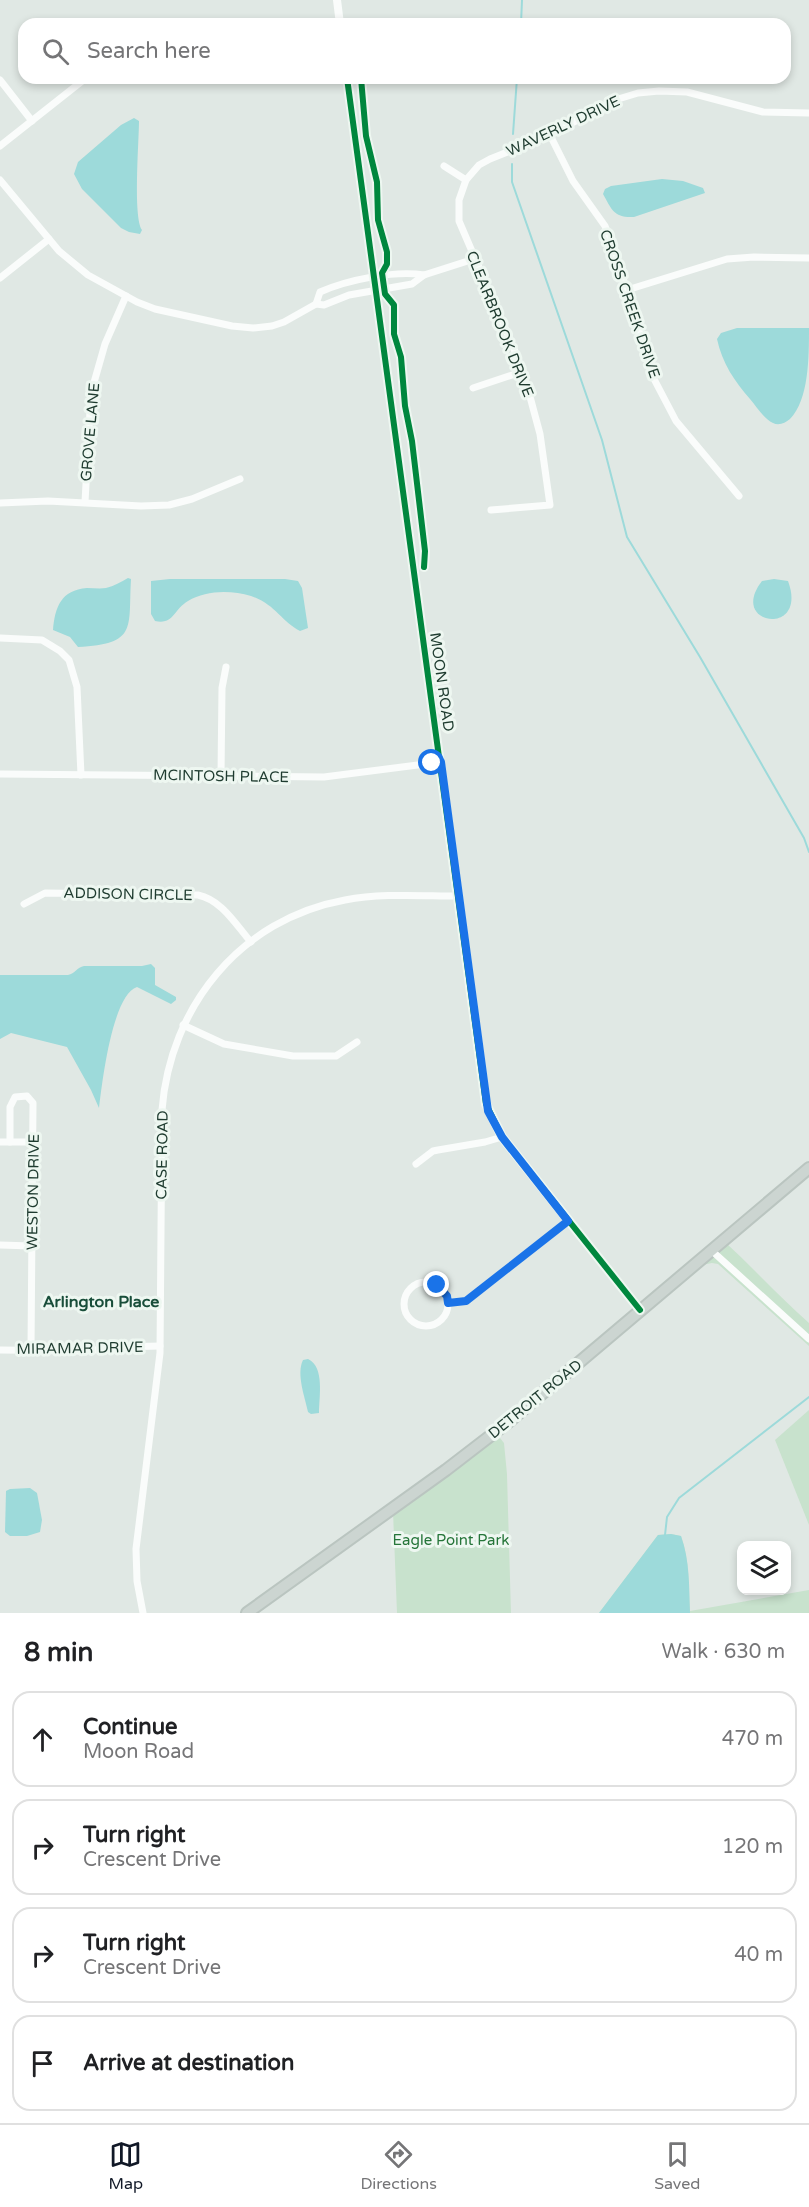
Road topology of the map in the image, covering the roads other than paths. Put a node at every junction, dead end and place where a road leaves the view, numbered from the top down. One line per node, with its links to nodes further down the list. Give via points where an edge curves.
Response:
1 (337, 0): 2 (street)
2 (339, 18)
3 (0, 80): 7 (street)
4 (78, 84): 7 (street)
5 (348, 84): 18 (street, MOON ROAD)
6 (809, 113): 8 (street, WAVERLY DRIVE, via 763,112 699,94 659,91 615,100)
7 (32, 121): 9 (street)
8 (550, 135): 12 (street, WAVERLY DRIVE, via 484,162); 19 (street, CROSS CREEK DRIVE, via 573,181 605,226)
9 (0, 146)
10 (444, 166): 12 (street)
11 (0, 180): 13 (street)
12 (466, 180): 15 (street, CLEARBROOK DRIVE, via 459,200 459,217)
13 (48, 240): 17 (street); 21 (street, via 88,275)
14 (809, 258): 19 (street, via 727,260)
15 (474, 259): 16 (street); 23 (street, CLEARBROOK DRIVE)
16 (424, 275): 18 (street); 20 (street, via 412,284)
17 (0, 278)
18 (374, 278): 20 (street, MOON ROAD); 22 (street, via 320,292)
19 (627, 290): 26 (street, CROSS CREEK DRIVE, via 654,379 676,421)
20 (375, 292): 22 (street); 32 (street, MOON ROAD)
21 (126, 296): 22 (street, via 166,312 247,328 277,324); 27 (street, GROVE LANE, via 105,344 91,393)
22 (316, 304)
23 (522, 372): 24 (street); 29 (street, CLEARBROOK DRIVE, via 540,434 550,505)
24 (473, 388)
25 (240, 479): 27 (street, via 168,505)
26 (739, 496)
27 (85, 502): 28 (street)
28 (0, 503)
29 (491, 510)
30 (0, 638): 34 (street, via 42,640 69,660 77,687)
31 (226, 667): 35 (street)
32 (441, 762): 35 (street, MCINTOSH PLACE, via 324,777); 36 (street, MOON ROAD)
33 (0, 774): 34 (street, MCINTOSH PLACE)
34 (81, 775): 35 (street, MCINTOSH PLACE)
35 (220, 776)
36 (459, 896): 38 (street, CASE ROAD, via 377,896 334,902 287,919); 41 (street, MOON ROAD, via 486,1104)
37 (24, 904): 38 (street, ADDISON CIRCLE, via 45,893 198,895 221,907)
38 (251, 942): 39 (street, CASE ROAD, via 206,986)
39 (183, 1026): 40 (street, via 224,1044 293,1056 336,1056); 54 (street, CASE ROAD, via 168,1071 162,1110)
40 (357, 1042)
41 (502, 1137): 45 (street, via 438,1150); 47 (street, MOON ROAD)
42 (0, 1142): 43 (street)
43 (10, 1142): 44 (street); 44 (street, WESTON DRIVE, via 10,1104 22,1095 33,1103)
44 (33, 1142): 49 (street, WESTON DRIVE)
45 (416, 1164)
46 (809, 1168): 50 (main road, DETROIT ROAD)
47 (568, 1221): 51 (street, via 466,1301); 52 (street, MOON ROAD)
48 (0, 1245): 49 (street)
49 (32, 1246): 56 (street, WESTON DRIVE)
50 (711, 1251): 52 (main road, DETROIT ROAD); 53 (street)
51 (448, 1303): 51 (street, via 443,1290 430,1282 410,1290 404,1303 408,1317 426,1326 440,1322)
52 (640, 1310): 58 (main road, DETROIT ROAD, via 500,1429)
53 (809, 1339)
54 (160, 1346): 56 (street, MIRAMAR DRIVE); 57 (street, CASE ROAD, via 136,1549)
55 (0, 1350): 56 (street, MIRAMAR DRIVE)
56 (31, 1350)
57 (143, 1613)
58 (247, 1613)

